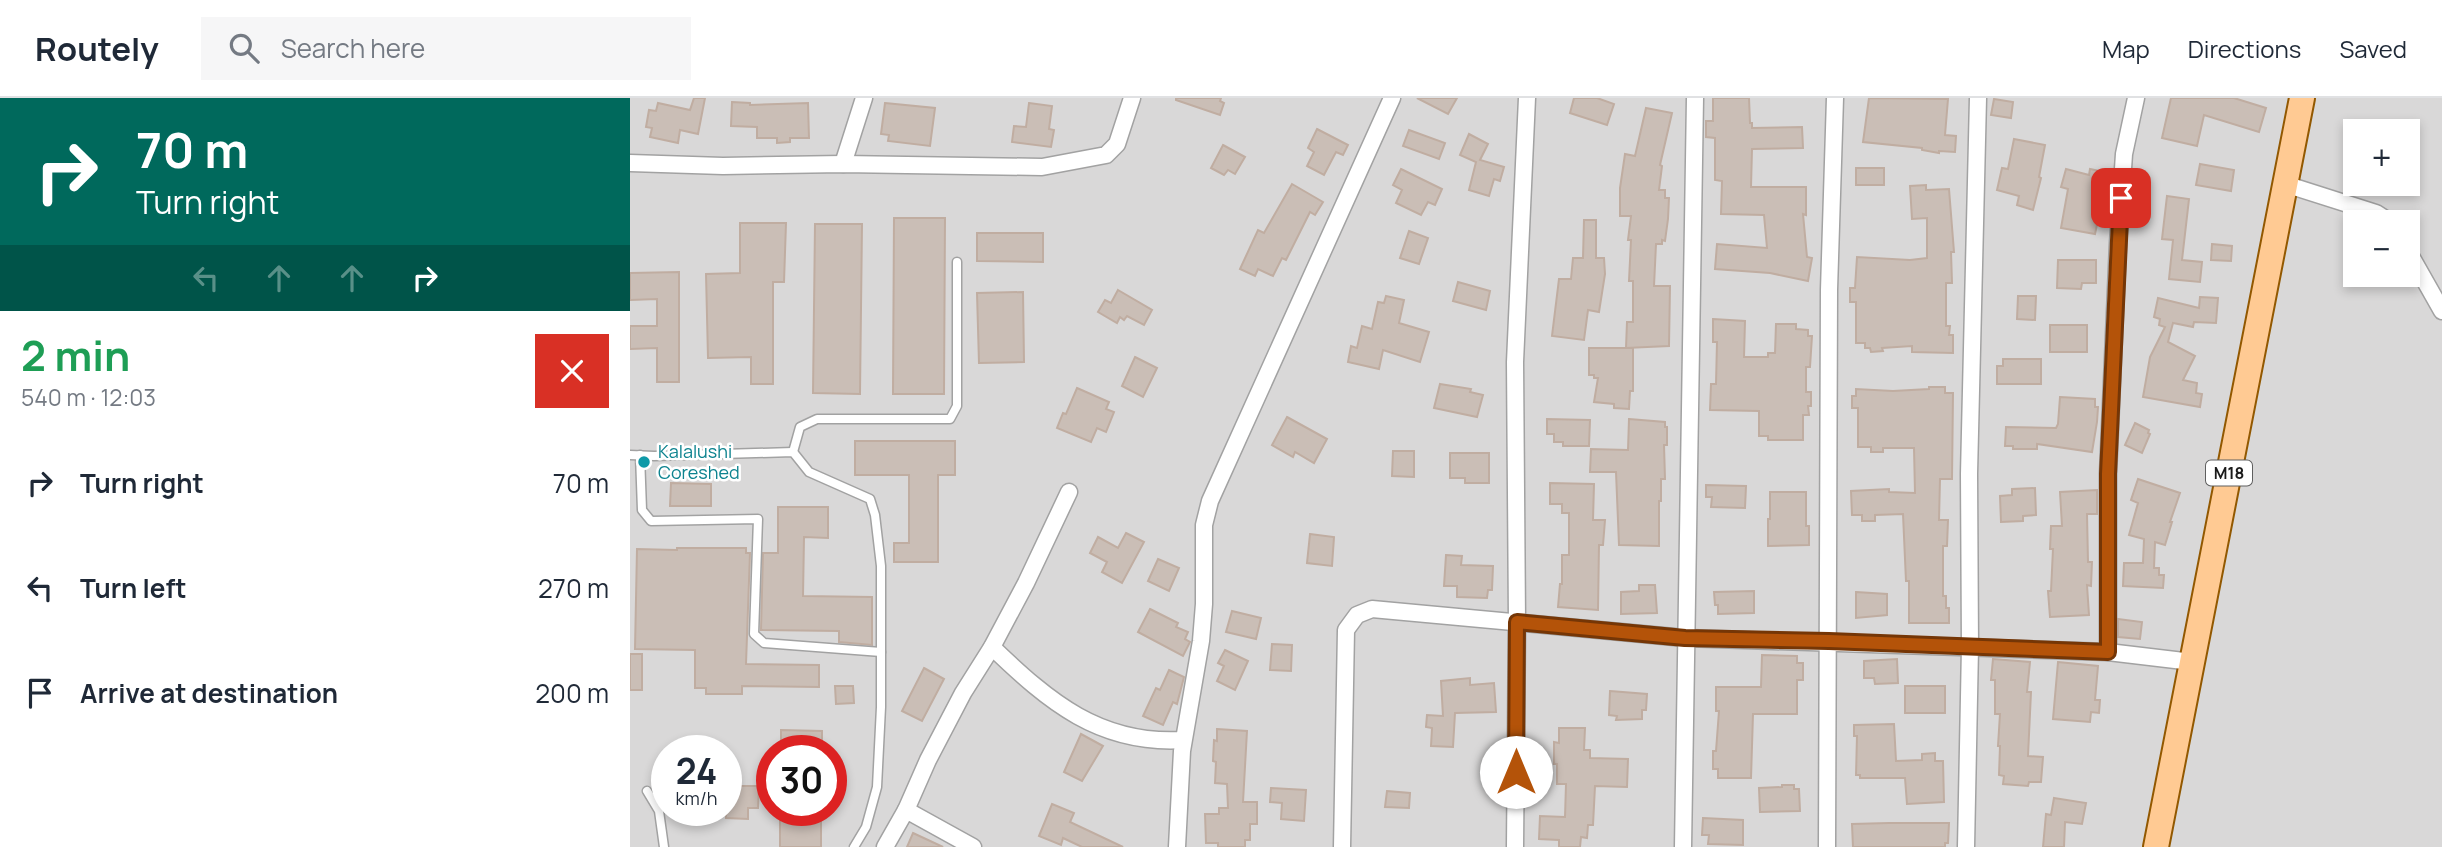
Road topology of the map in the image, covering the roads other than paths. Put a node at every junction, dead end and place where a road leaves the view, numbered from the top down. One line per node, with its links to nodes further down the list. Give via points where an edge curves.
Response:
1 (864, 98): 11 (street)
2 (1132, 98): 11 (street, via 1117,144 1105,155 1074,163 1042,167)
3 (1392, 98): 29 (street, via 1210,500 1204,525 1201,641)
4 (1527, 98): 21 (street, via 1516,362)
5 (1695, 98): 22 (street)
6 (1835, 98): 23 (street, via 1829,290)
7 (1979, 98): 25 (street, via 1969,474)
8 (2136, 98): 27 (street, via 2124,154 2117,256 2108,474)
9 (2302, 98): 12 (main road, M18)
10 (630, 163): 11 (street)
11 (843, 164)
12 (2285, 184): 13 (street); 28 (main road, M18)
13 (2367, 210)
14 (957, 262): 17 (lane, via 957,405 950,419 817,419 800,427)
15 (2420, 272): 16 (street)
16 (2442, 310)
17 (793, 452): 19 (lane); 26 (lane, via 809,472 870,499 881,566)
18 (630, 455): 19 (lane)
19 (640, 455): 26 (lane, via 642,510 651,521 758,519 754,634 764,643)
20 (1069, 492): 24 (street)
21 (1517, 622): 22 (street); 37 (street, via 1372,609 1357,615 1346,630); 38 (street)
22 (1685, 638): 23 (street); 39 (street)
23 (1829, 641): 25 (street); 40 (street)
24 (992, 647): 29 (street, via 1026,680 1101,729 1160,742); 31 (street, via 963,692)
25 (1970, 647): 27 (street); 41 (street)
26 (881, 652): 33 (lane, via 877,787 866,827)
27 (2108, 652): 28 (street)
28 (2192, 662): 42 (main road, M18)
29 (1184, 740): 36 (street)
30 (647, 791): 32 (lane, via 659,811)
31 (906, 810): 34 (street); 35 (street)
32 (664, 847)
33 (854, 847)
34 (885, 847)
35 (973, 847)
36 (1177, 847)
37 (1342, 847)
38 (1515, 847)
39 (1683, 847)
40 (1826, 847)
41 (1966, 847)
42 (2156, 847)

